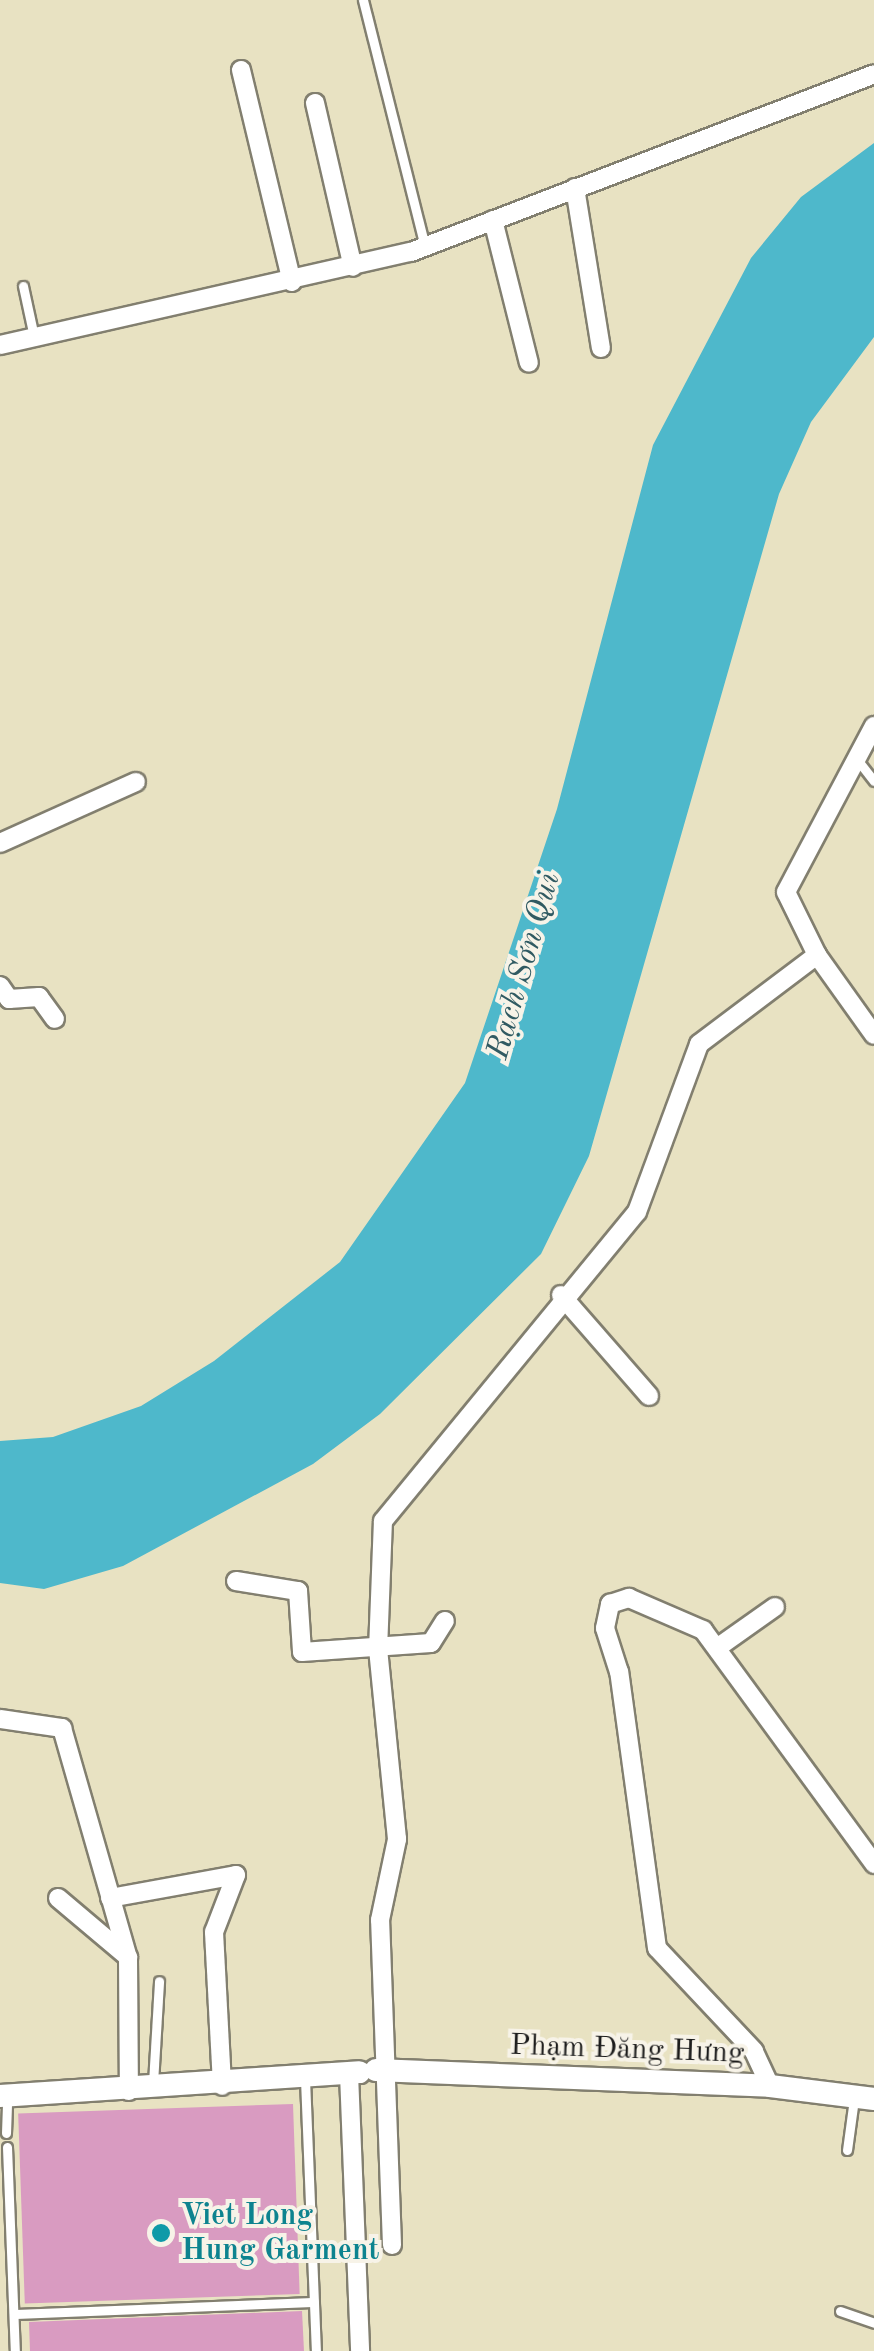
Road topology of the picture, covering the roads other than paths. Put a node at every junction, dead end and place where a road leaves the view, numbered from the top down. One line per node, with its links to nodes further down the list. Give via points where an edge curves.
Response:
1 (363, 0): 7 (lane)
2 (241, 70): 9 (street)
3 (874, 74): 5 (street)
4 (315, 103): 8 (street)
5 (575, 188): 6 (street); 13 (street)
6 (494, 220): 7 (street); 14 (street)
7 (425, 248): 8 (street)
8 (352, 268): 9 (street)
9 (292, 282): 11 (street)
10 (23, 286): 11 (lane)
11 (35, 340): 12 (street)
12 (0, 345)
13 (601, 348)
14 (529, 363)
15 (874, 726): 16 (street)
16 (855, 756): 18 (lane); 20 (street, via 786,892)
17 (136, 782): 19 (street)
18 (874, 782)
19 (0, 842)
20 (817, 955): 23 (street); 24 (street, via 692,1054 637,1212)
21 (0, 986): 22 (street, via 9,999 39,997)
22 (55, 1019)
23 (874, 1035)
24 (561, 1295): 25 (street); 30 (street, via 387,1510)
25 (649, 1396)
26 (236, 1582): 30 (street, via 298,1591 302,1652)
27 (775, 1607): 29 (street)
28 (445, 1620): 30 (street, via 431,1644)
29 (717, 1648): 32 (street); 40 (street, via 692,1623 629,1598 605,1616 657,1948 754,2050)
30 (368, 1651): 37 (street, via 397,1839 380,1920)
31 (0, 1719): 34 (street, via 62,1728)
32 (874, 1864)
33 (58, 1898): 35 (street)
34 (110, 1898): 35 (street); 39 (street, via 236,1875 214,1932)
35 (128, 1958): 41 (street)
36 (158, 1981): 41 (lane)
37 (368, 2071): 38 (street, Phạm Đăng Hưng); 40 (street, Phạm Đăng Hưng); 47 (street); 54 (street)
38 (305, 2080): 39 (street, Phạm Đăng Hưng); 48 (lane)
39 (222, 2086): 41 (street, Phạm Đăng Hưng)
40 (770, 2086): 43 (street, Phạm Đăng Hưng)
41 (141, 2090): 42 (street, Phạm Đăng Hưng)
42 (3, 2096): 44 (lane)
43 (864, 2098): 46 (lane)
44 (6, 2132)
45 (8, 2147): 50 (lane)
46 (847, 2150)
47 (392, 2245)
48 (314, 2302): 50 (lane); 53 (lane)
49 (840, 2311): 51 (lane)
50 (14, 2314): 52 (lane)
51 (874, 2323)
52 (15, 2351)
53 (316, 2351)
54 (360, 2351)

